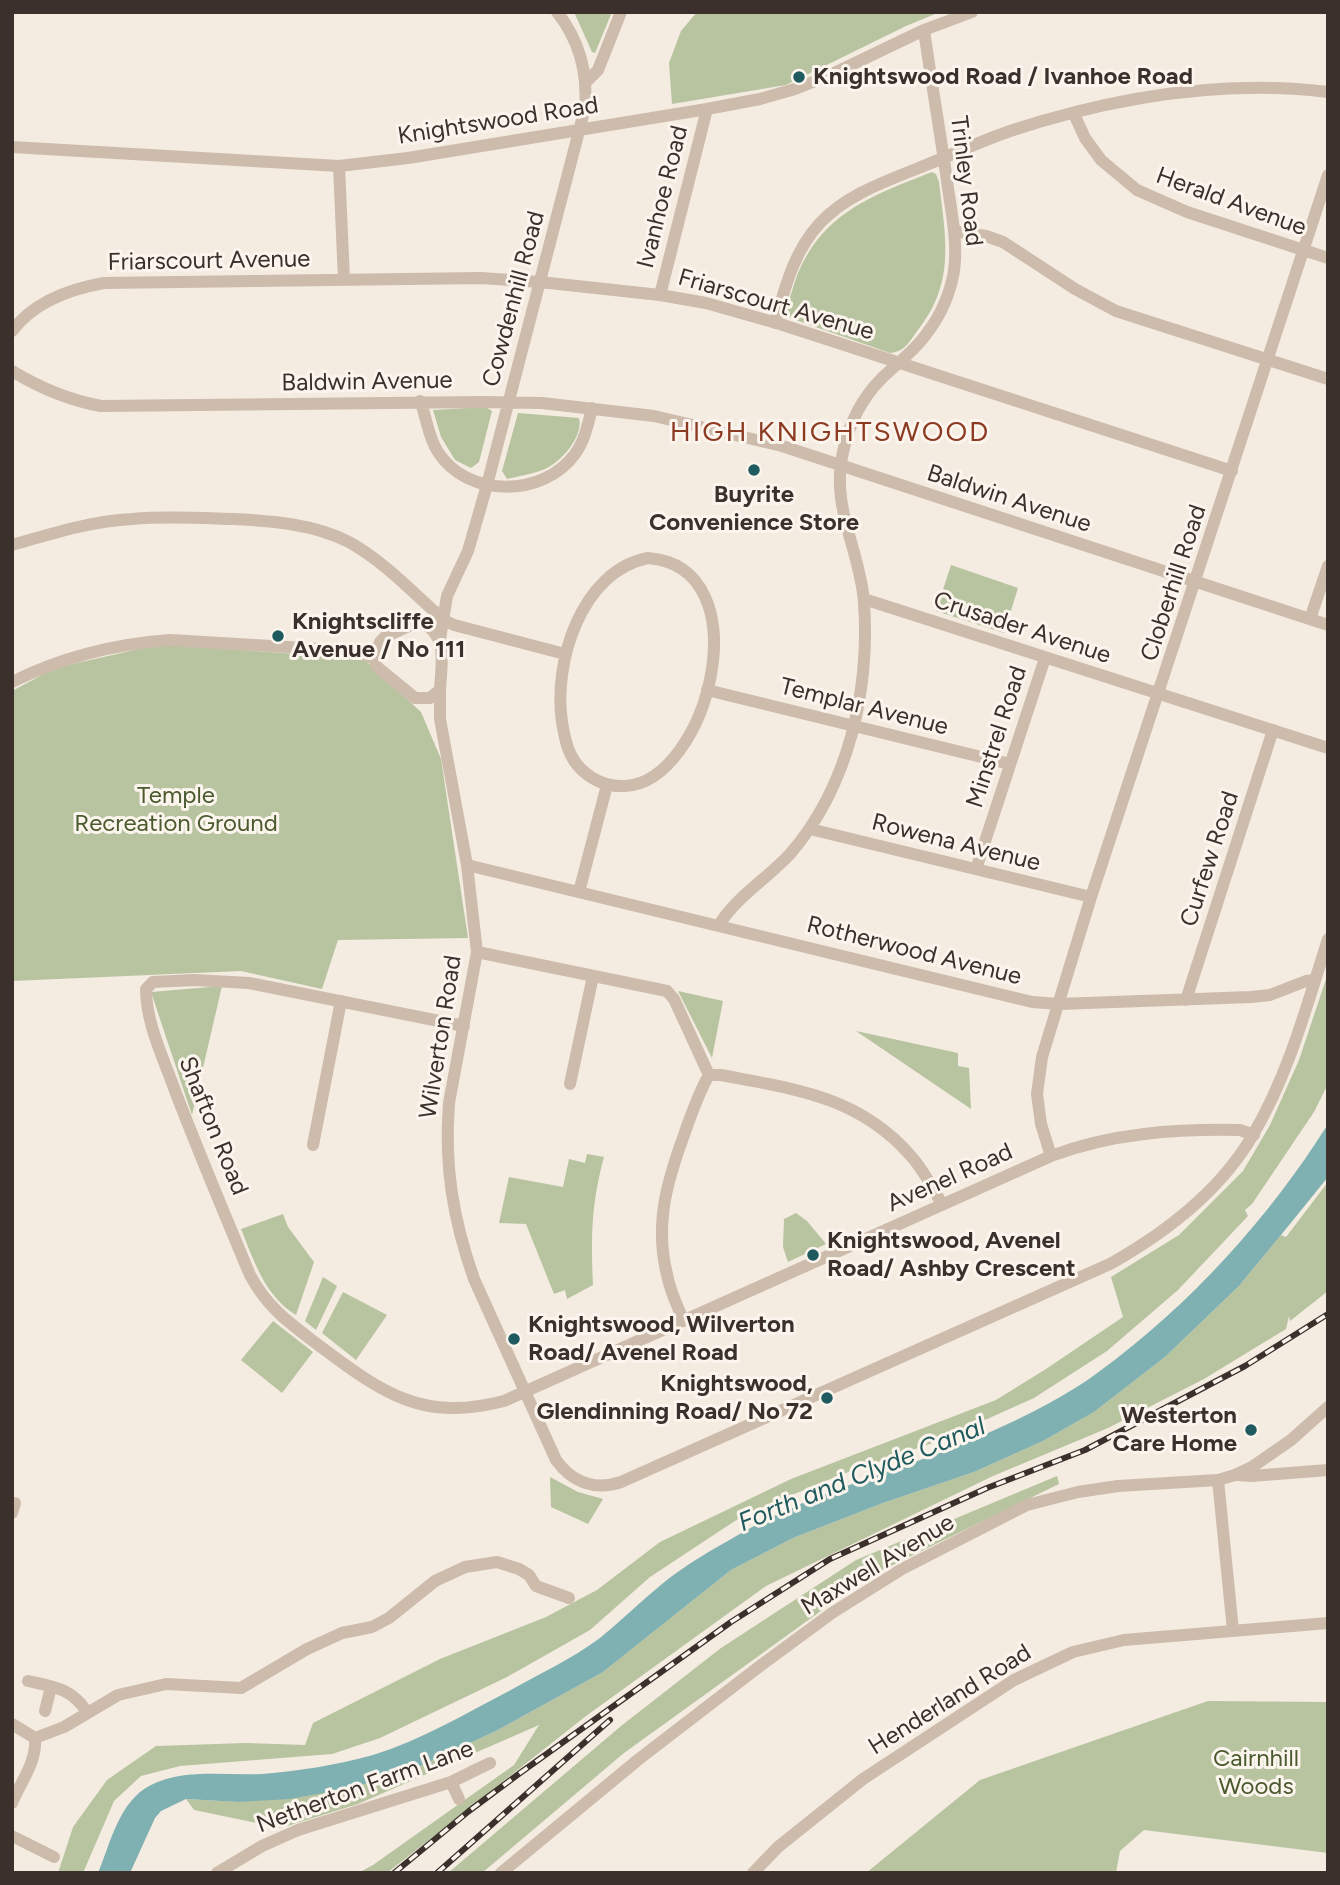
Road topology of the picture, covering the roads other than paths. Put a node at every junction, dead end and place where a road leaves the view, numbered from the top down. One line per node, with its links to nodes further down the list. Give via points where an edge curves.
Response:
1 (557, 12): 5 (street, Cowdenhill Road, via 579,50)
2 (621, 12): 5 (street, via 598,70)
3 (972, 12): 4 (street, Knightswood Road)
4 (923, 30): 7 (street, Knightswood Road, via 795,89); 11 (street, Trinley Road)
5 (586, 82): 9 (street, Cowdenhill Road)
6 (1328, 92): 8 (street, via 1294,88 1190,92)
7 (707, 109): 9 (street, Knightswood Road); 19 (street, Ivanhoe Road)
8 (1074, 114): 11 (street, via 1012,131); 15 (street, Herald Avenue, via 1101,160 1137,190 1187,212)
9 (580, 129): 12 (street, Knightswood Road); 18 (street, Cowdenhill Road)
10 (12, 147): 12 (street, Knightswood Road)
11 (944, 158): 14 (street, Trinley Road); 20 (street, via 862,193 820,222 789,273)
12 (339, 166): 17 (street)
13 (1328, 175): 15 (street, Cloberhill Road)
14 (954, 231): 22 (street, via 1003,242 1116,311); 23 (street, Trinley Road, via 954,270 946,302 927,334)
15 (1304, 250): 16 (street, Herald Avenue); 22 (street, Cloberhill Road)
16 (1328, 258)
17 (344, 280): 18 (street, Friarscourt Avenue); 21 (street, Friarscourt Avenue, via 96,284 55,297)
18 (540, 282): 19 (street, Friarscourt Avenue); 27 (street, Cowdenhill Road)
19 (660, 295): 20 (street, Friarscourt Avenue)
20 (775, 323): 23 (street, Friarscourt Avenue)
21 (12, 331)
22 (1268, 360): 25 (street); 30 (street, Cloberhill Road)
23 (899, 363): 29 (street, Trinley Road, via 858,410); 30 (street, Friarscourt Avenue)
24 (12, 371): 26 (street, Baldwin Avenue, via 66,398 101,406)
25 (1328, 379)
26 (420, 401): 27 (street, Baldwin Avenue); 31 (street, via 439,453 466,477)
27 (508, 402): 28 (street, Baldwin Avenue); 31 (street, Cowdenhill Road)
28 (592, 408): 29 (street, Baldwin Avenue, via 710,428); 31 (street, via 576,454 552,475 524,485)
29 (840, 466): 34 (street, Baldwin Avenue); 36 (street, Trinley Road, via 843,514)
30 (1232, 471): 34 (street, Cloberhill Road)
31 (487, 485): 35 (street, Cowdenhill Road, via 468,551)
32 (12, 545): 37 (street, via 59,531 130,519 172,517 296,525 347,541 386,567)
33 (1328, 566): 38 (street)
34 (1196, 582): 38 (street, Baldwin Avenue); 50 (street, Cloberhill Road)
35 (447, 596): 37 (street); 37 (street, Cowdenhill Road)
36 (864, 598): 45 (street, Crusader Avenue); 53 (street, Trinley Road, via 864,666)
37 (436, 613): 39 (street); 41 (street, Cowdenhill Road); 44 (street, via 454,625)
38 (1310, 619): 40 (street, Baldwin Avenue)
39 (413, 624): 41 (street, via 428,626); 42 (street)
40 (1328, 625)
41 (440, 639): 48 (street)
42 (380, 642): 43 (street); 46 (street)
43 (355, 651): 46 (street); 47 (street, via 142,642 50,664)
44 (565, 654): 49 (street, via 582,613 615,571 648,558 670,561 696,579 706,596 714,643); 57 (street, via 560,690 565,737 576,765)
45 (1045, 658): 50 (street, Crusader Avenue); 56 (street, Minstrel Road)
46 (375, 659): 51 (street, via 377,667)
47 (12, 682)
48 (440, 690): 51 (street); 52 (street, Wilverton Road)
49 (707, 690): 53 (street, Templar Avenue); 57 (street, via 684,744 660,774 631,786)
50 (1159, 693): 54 (street, Crusader Avenue); 62 (street, Cloberhill Road)
51 (420, 699): 52 (street)
52 (439, 719): 59 (street, Wilverton Road)
53 (854, 726): 56 (street, Templar Avenue); 58 (street, Trinley Road, via 839,771)
54 (1273, 730): 55 (street, Crusader Avenue); 68 (street, Curfew Road)
55 (1328, 748)
56 (1010, 764): 60 (street, Minstrel Road)
57 (607, 785): 61 (street)
58 (810, 829): 60 (street, Rowena Avenue); 63 (street, Trinley Road)
59 (467, 865): 61 (street, Rotherwood Avenue); 65 (street, Wilverton Road)
60 (976, 869): 62 (street, Rowena Avenue)
61 (579, 892): 63 (street, Rotherwood Avenue)
62 (1091, 897): 70 (street, Cloberhill Road)
63 (719, 925): 70 (street, Rotherwood Avenue, via 1032,1002)
64 (1328, 939): 67 (street)
65 (477, 952): 66 (street); 71 (street, Wilverton Road)
66 (593, 976): 72 (street, via 667,991); 73 (street)
67 (1314, 980): 68 (street, Rotherwood Avenue, via 1270,995); 74 (street, Wilverton Road, via 1289,1057)
68 (1186, 1000): 70 (street, Rotherwood Avenue)
69 (341, 1001): 71 (street, Shafton Road); 75 (street); 79 (street, Shafton Road, via 229,981 153,982 146,989 163,1058 250,1275 280,1315 360,1376 402,1400 466,1409)
70 (1059, 1004): 76 (street, Cloberhill Road, via 1042,1057 1037,1094)
71 (464, 1026): 79 (street, Wilverton Road, via 449,1103 450,1191 474,1279)
72 (709, 1075): 77 (street, via 813,1093 858,1112 910,1155); 78 (street, via 664,1199 663,1254)
73 (570, 1084)
74 (1254, 1135): 76 (street, Avenel Road, via 1240,1130 1146,1132 1104,1139); 79 (street, Wilverton Road, via 1194,1206 1110,1264 621,1482 585,1484 563,1470)
75 (313, 1146)
76 (1051, 1156): 77 (street, Avenel Road)
77 (942, 1204): 78 (street, Avenel Road)
78 (683, 1320): 79 (street, Avenel Road)
79 (525, 1392)
80 (1328, 1407): 82 (street, Maxwell Avenue, via 1291,1440)
81 (1328, 1470): 82 (street)
82 (1235, 1475): 83 (street, Maxwell Avenue)
83 (1218, 1480): 86 (street); 100 (street, Maxwell Avenue, via 1118,1486 1027,1506 902,1569 760,1666)
84 (569, 1598): 90 (street, via 537,1586 519,1569 497,1562 465,1567 435,1581 389,1618 307,1649 241,1688 166,1684 118,1695)
85 (1328, 1623): 86 (street, Henderland Road)
86 (1233, 1631): 101 (street, Henderland Road, via 1124,1640 1073,1652 1014,1680 863,1779 778,1847)
87 (28, 1681): 88 (street)
88 (51, 1686): 89 (street); 90 (street, via 73,1695)
89 (45, 1711)
90 (87, 1712): 92 (street)
91 (12, 1724): 92 (street)
92 (35, 1738): 96 (street, via 34,1760)
93 (491, 1763): 94 (street, Netherton Farm Lane)
94 (451, 1782): 95 (street); 99 (street, Netherton Farm Lane, via 298,1830)
95 (459, 1799)
96 (12, 1803)
97 (12, 1836): 98 (street)
98 (54, 1857)
99 (217, 1873)
100 (501, 1873)
101 (753, 1873)

